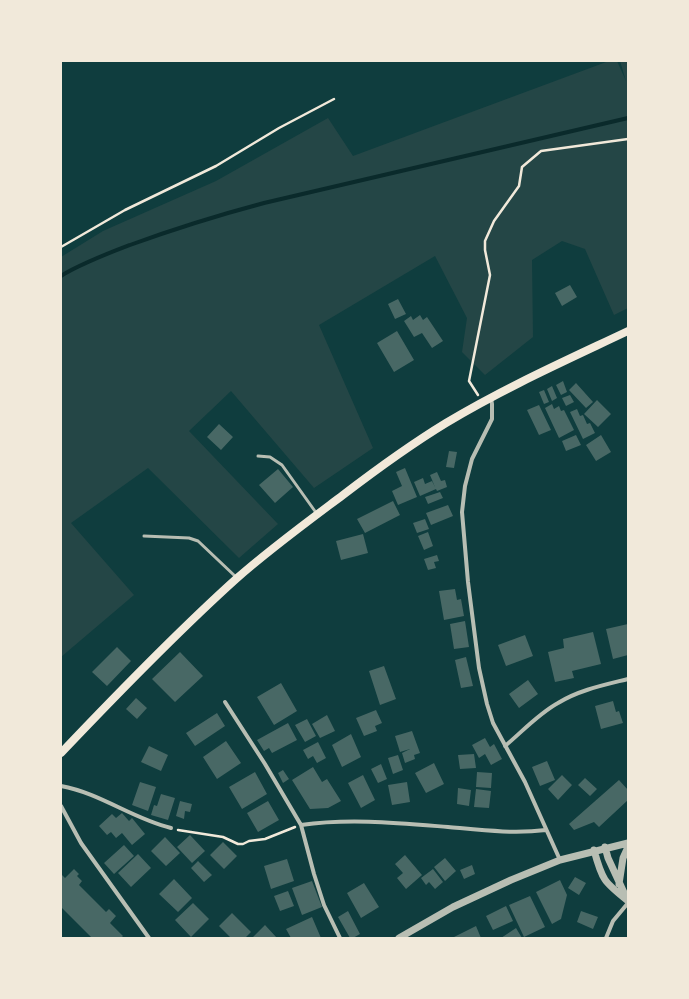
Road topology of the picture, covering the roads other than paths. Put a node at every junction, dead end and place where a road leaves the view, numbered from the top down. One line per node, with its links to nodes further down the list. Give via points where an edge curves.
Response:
1 (628, 331): 2 (main road)
2 (491, 397): 4 (main road, via 388,461); 9 (street, via 492,419 472,459 464,490 462,512 479,668 491,717)
3 (258, 456): 4 (lane, via 270,457 282,465)
4 (317, 514): 6 (main road)
5 (144, 536): 6 (lane, via 190,538 198,541)
6 (238, 578): 10 (main road, via 126,685)
7 (628, 679): 9 (street, via 577,693 557,703)
8 (225, 702): 13 (street)
9 (505, 746): 15 (street, via 525,782)
10 (61, 753)
11 (61, 786): 14 (street, via 88,793)
12 (61, 806): 23 (street, via 81,843)
13 (301, 825): 15 (street, via 320,822 378,822 515,832); 24 (street, via 324,905)
14 (171, 828)
15 (546, 830): 20 (street)
16 (628, 842): 17 (street)
17 (605, 847): 19 (street); 21 (street)
18 (628, 847): 21 (street, via 623,858)
19 (594, 850): 20 (street); 22 (street, via 600,872 606,882)
20 (560, 860): 25 (street, via 453,907)
21 (619, 884): 22 (street)
22 (628, 902): 26 (street, via 613,921)
23 (149, 938)
24 (340, 938)
25 (399, 938)
26 (606, 938)

